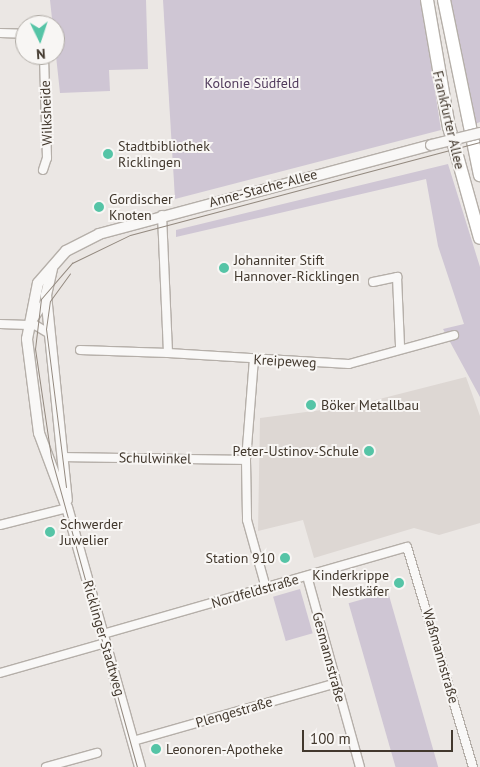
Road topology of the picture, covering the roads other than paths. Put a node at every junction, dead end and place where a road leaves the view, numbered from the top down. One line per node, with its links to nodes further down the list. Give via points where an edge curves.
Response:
1 (427, 0): 10 (main road, Frankfurter Allee, via 449,127)
2 (444, 0): 8 (main road, Frankfurter Allee)
3 (0, 32): 4 (street)
4 (15, 33)
5 (44, 65): 7 (street, Wilksheide, via 47,158)
6 (480, 133): 9 (street, Anne-Stache-Allee, bridge)
7 (43, 170)
8 (480, 175)
9 (162, 216): 11 (street, Anne-Stache-Allee, via 99,234); 21 (street)
10 (480, 238)
11 (54, 262): 13 (street, Anne-Stache-Allee); 15 (street, Anne-Stache-Allee, via 38,283)
12 (373, 282): 19 (street, via 397,277)
13 (47, 299): 15 (street, Anne-Stache-Allee); 17 (street, Anne-Stache-Allee)
14 (0, 324): 15 (street)
15 (29, 325): 17 (street, via 46,328); 18 (street, Anne-Stache-Allee)
16 (454, 334): 19 (street, Kreipeweg)
17 (53, 338): 23 (street, Ricklinger Stadtweg)
18 (27, 340): 25 (street, Ricklinger Stadtweg, via 39,433)
19 (400, 347): 22 (street, Kreipeweg, via 348,364)
20 (80, 350): 21 (street, Kreipeweg)
21 (168, 353): 22 (street, Kreipeweg)
22 (254, 359): 24 (street)
23 (64, 457): 24 (street, Schulwinkel); 25 (street, Ricklinger Stadtweg)
24 (246, 460): 29 (street, via 247,520)
25 (67, 508): 26 (street); 30 (street, Ricklinger Stadtweg)
26 (0, 525)
27 (407, 547): 28 (street, Nordfeldstraße); 38 (street, Waßmannstraße)
28 (307, 576): 29 (street, Nordfeldstraße); 32 (street, Gesmannstraße)
29 (266, 588): 30 (street, Nordfeldstraße)
30 (104, 639): 31 (street, Nordfeldstraße); 33 (street, Ricklinger Stadtweg)
31 (0, 673)
32 (336, 683): 33 (street, Plengestraße); 37 (street, Gesmannstraße)
33 (133, 741): 36 (street, Ricklinger Stadtweg)
34 (97, 753): 35 (street)
35 (46, 767)
36 (140, 767)
37 (360, 767)
38 (473, 767)

